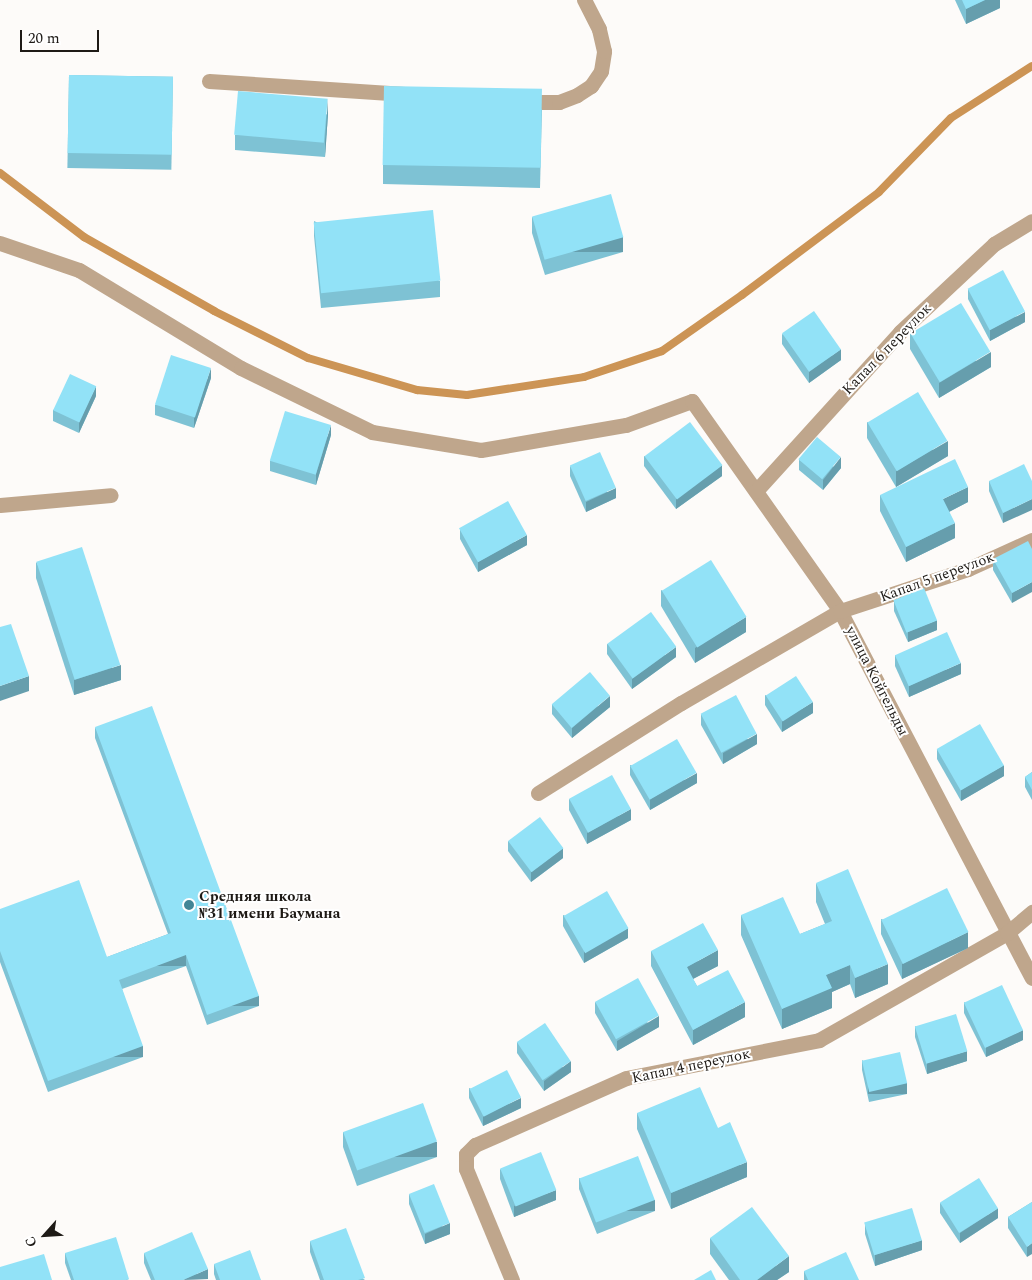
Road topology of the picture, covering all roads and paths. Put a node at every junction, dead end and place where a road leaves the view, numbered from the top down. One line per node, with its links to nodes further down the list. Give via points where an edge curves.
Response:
1 (584, 0): 4 (street, via 599,29 604,51 601,71 591,86 558,102)
2 (209, 81): 3 (street)
3 (422, 95)
4 (510, 101)
5 (1032, 221): 7 (street, Капал 6 переулок, via 994,244 900,332)
6 (0, 243): 7 (street, улица Койгельды, via 79,270 241,368 372,432 481,450 626,425 692,401)
7 (756, 491): 11 (street, улица Койгельды)
8 (111, 495): 9 (street)
9 (0, 505)
10 (1032, 540): 11 (street, Капал 5 переулок, via 968,569)
11 (840, 610): 12 (street, Капал 5 переулок, via 681,702); 14 (street, улица Койгельды)
12 (538, 793)
13 (1032, 912): 14 (street, Капал 4 переулок)
14 (1007, 932): 15 (street, улица Койгельды); 16 (street, Капал 4 переулок, via 819,1040 626,1078 475,1145 466,1154 466,1170)
15 (1032, 978)
16 (512, 1280)

